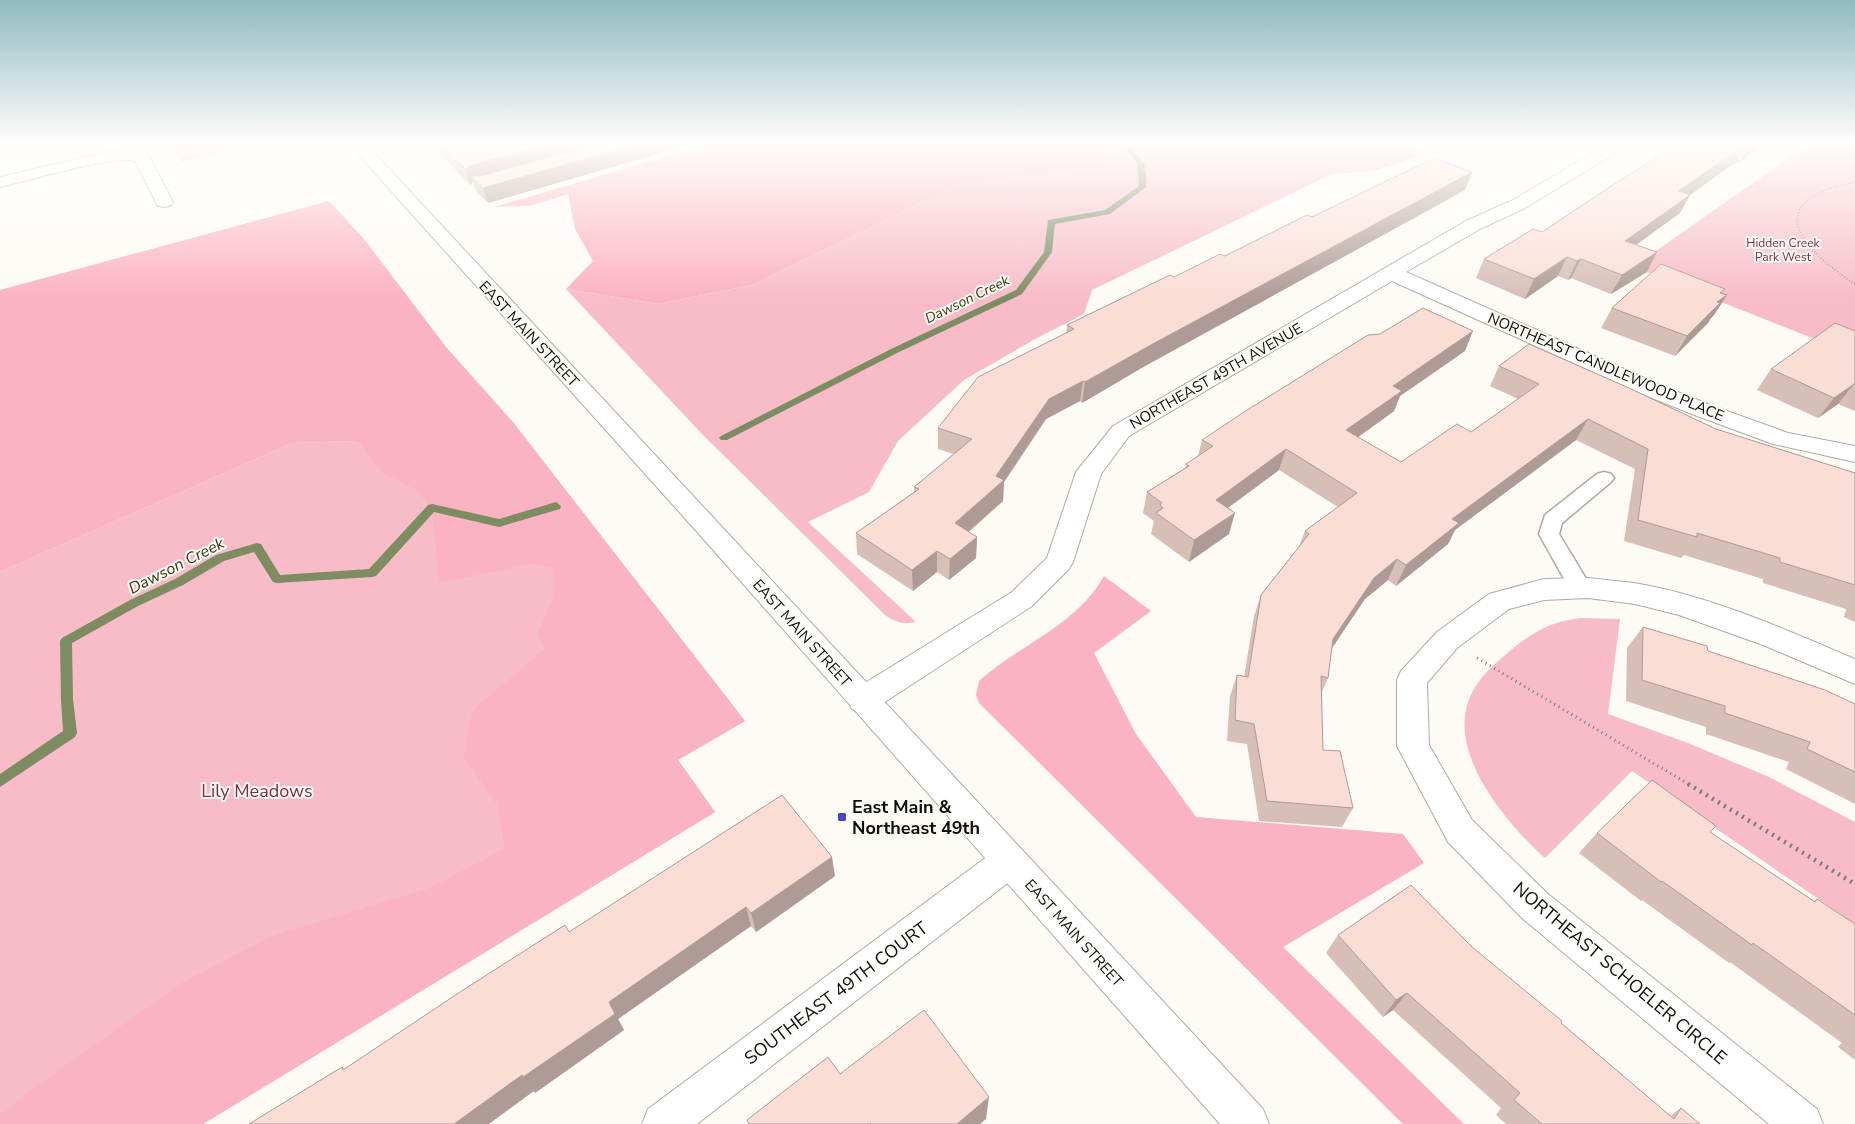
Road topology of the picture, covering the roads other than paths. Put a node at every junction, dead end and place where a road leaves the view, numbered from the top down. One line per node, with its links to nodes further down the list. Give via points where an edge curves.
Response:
1 (161, 195): 4 (street)
2 (403, 195): 10 (street, EAST MAIN STREET)
3 (1533, 195): 5 (street, NORTHEAST 49TH AVENUE, via 1473,225)
4 (164, 202)
5 (1391, 273): 6 (street, NORTHEAST CANDLEWOOD PLACE, via 1705,411 1782,438); 10 (street, NORTHEAST 49TH AVENUE, via 1121,431 1089,472 1059,562 1022,599)
6 (1855, 454)
7 (1604, 478): 8 (lane, via 1552,520 1548,534)
8 (1580, 587): 9 (street, NORTHEAST SCHOELER CIRCLE, via 1634,593 1701,612 1757,630); 14 (street, NORTHEAST SCHOELER CIRCLE, via 1548,588 1501,601 1446,640 1412,680 1413,746 1460,830 1535,906)
9 (1855, 672)
10 (862, 700): 11 (street, EAST MAIN STREET)
11 (1009, 861): 12 (street, SOUTHEAST 49TH COURT); 13 (street, EAST MAIN STREET)
12 (663, 1124)
13 (1248, 1124)
14 (1802, 1124)

